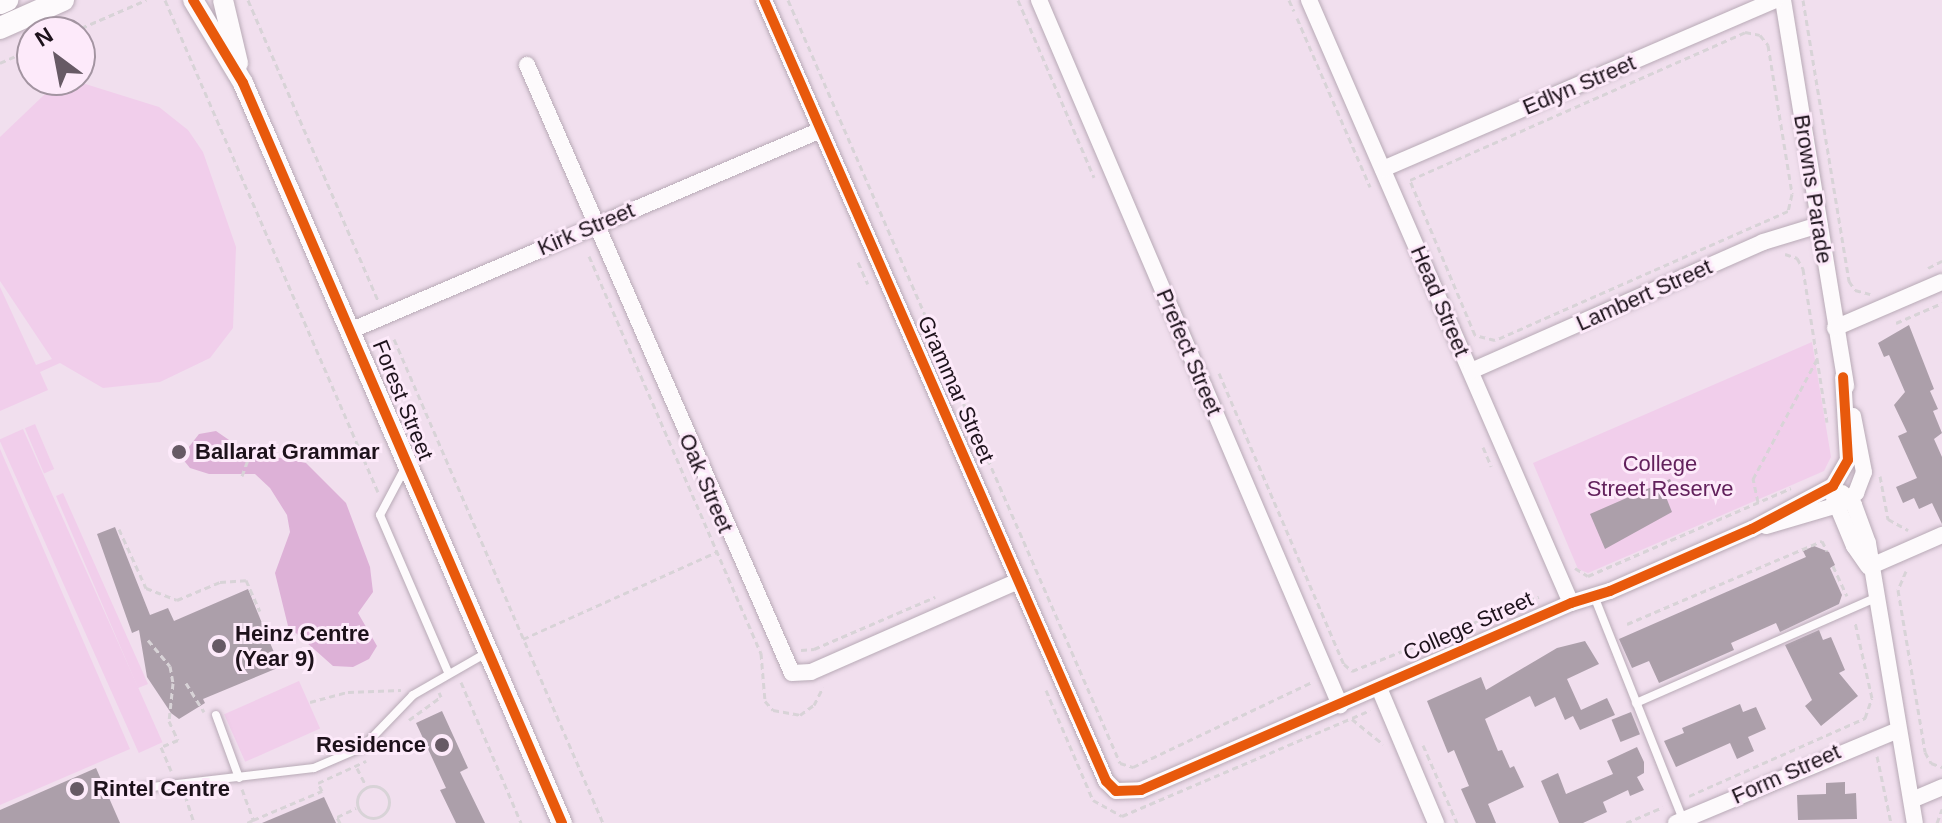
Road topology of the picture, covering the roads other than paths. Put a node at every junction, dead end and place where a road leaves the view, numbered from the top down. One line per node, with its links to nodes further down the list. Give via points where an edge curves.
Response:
1 (7, 0): 10 (main road)
2 (63, 0): 11 (main road)
3 (193, 0): 13 (street, Forest Street)
4 (223, 0): 13 (street, Forest Street)
5 (764, 0): 14 (street, Grammar Street)
6 (1039, 0): 37 (street, Prefect Street)
7 (1309, 0): 15 (street, Head Street)
8 (1775, 0): 15 (street, Edlyn Street)
9 (1783, 0): 17 (street, Browns Parade)
10 (0, 3)
11 (0, 28)
12 (527, 65): 16 (street, Oak Street)
13 (243, 83): 20 (street, Forest Street)
14 (821, 130): 16 (street, Kirk Street); 29 (street, Grammar Street)
15 (1383, 169): 21 (street, Head Street)
16 (594, 225): 20 (street, Kirk Street); 29 (street, Oak Street, via 790,680)
17 (1819, 225): 19 (street, Browns Parade); 21 (street, Lambert Street, via 1763,242)
18 (1942, 282): 19 (street)
19 (1835, 328): 22 (street, Browns Parade)
20 (352, 330): 23 (street, Forest Street)
21 (1471, 371): 32 (street, Head Street)
22 (1843, 377): 24 (street, Browns Parade, via 1848,460); 25 (street, Browns Parade, via 1864,472)
23 (407, 464): 33 (street, Forest Street); 34 (lane, via 380,515)
24 (1833, 486): 25 (street); 26 (street, College Street)
25 (1843, 502): 26 (street, College Street); 28 (street)
26 (1742, 534): 30 (street, College Street)
27 (1942, 535): 28 (street)
28 (1869, 567): 31 (street)
29 (1018, 581): 43 (street, Grammar Street, via 1106,781)
30 (1594, 596): 32 (street, College Street); 36 (lane)
31 (1875, 598): 36 (lane); 39 (street)
32 (1571, 603): 35 (street, College Street)
33 (489, 652): 34 (lane); 46 (street, Forest Street)
34 (448, 672): 40 (lane, via 355,751 302,772)
35 (1379, 688): 37 (street, College Street); 47 (street)
36 (1636, 703): 45 (lane)
37 (1340, 705): 43 (street, College Street, via 1141,790)
38 (216, 715): 40 (lane)
39 (1898, 730): 44 (street); 45 (street, Form Street)
40 (239, 778): 42 (lane)
41 (1942, 787): 44 (street)
42 (135, 789)
43 (1116, 791)
44 (1912, 800): 48 (street)
45 (1680, 821)
46 (562, 823)
47 (1436, 823)
48 (1915, 823)

